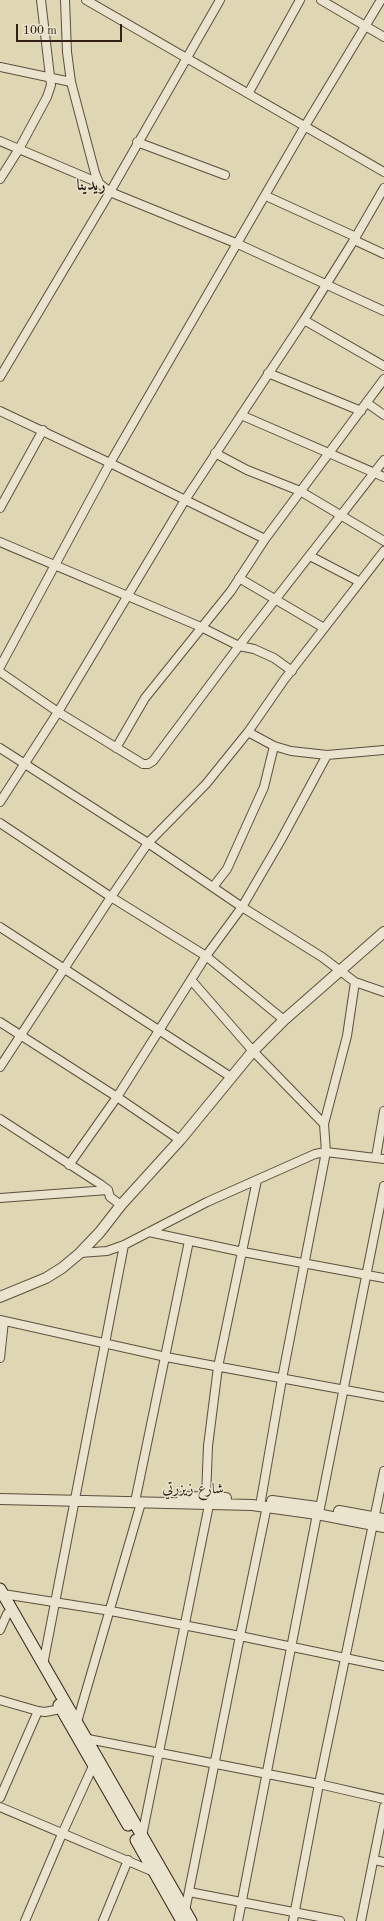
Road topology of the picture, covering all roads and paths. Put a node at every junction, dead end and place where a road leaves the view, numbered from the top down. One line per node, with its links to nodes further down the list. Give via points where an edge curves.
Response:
1 (41, 0): 12 (street)
2 (65, 0): 13 (street)
3 (86, 0): 10 (street)
4 (220, 0): 10 (street)
5 (300, 0): 14 (street)
6 (321, 0): 8 (street)
7 (381, 0): 8 (street)
8 (366, 26): 9 (street); 15 (street)
9 (384, 36)
10 (186, 57): 14 (street); 17 (street)
11 (0, 67): 12 (street)
12 (51, 77): 13 (street); 18 (street, via 47,97)
13 (71, 82): 22 (street)
14 (249, 92): 15 (street)
15 (305, 126): 19 (street); 25 (street)
16 (0, 142): 18 (street)
17 (138, 142): 20 (street); 24 (street)
18 (19, 149): 21 (street); 22 (street)
19 (384, 172)
20 (225, 175)
21 (0, 179)
22 (99, 184): 24 (street)
23 (384, 188): 26 (street)
24 (110, 192): 27 (street); 34 (street)
25 (266, 196): 26 (street); 27 (street)
26 (355, 239): 28 (street); 29 (street)
27 (238, 244): 29 (street); 45 (street)
28 (384, 254)
29 (326, 285): 30 (street); 31 (street)
30 (384, 311)
31 (304, 320): 32 (street); 33 (street)
32 (384, 366)
33 (268, 373): 37 (street); 39 (street)
34 (0, 377)
35 (384, 379): 36 (street)
36 (367, 403): 37 (street); 40 (street)
37 (361, 411): 42 (street)
38 (0, 412): 41 (street)
39 (241, 415): 42 (street); 43 (street)
40 (384, 415)
41 (42, 430): 45 (street); 50 (street)
42 (329, 452): 46 (street); 48 (street)
43 (215, 453): 48 (street, via 247,470); 49 (street)
44 (384, 460): 46 (street)
45 (110, 462): 49 (street); 57 (street)
46 (374, 472): 47 (street); 51 (street)
47 (384, 477)
48 (300, 491): 51 (street); 52 (street)
49 (185, 500): 52 (street); 60 (street)
50 (0, 508)
51 (341, 515): 53 (street); 56 (street)
52 (265, 539): 58 (street)
53 (384, 540)
54 (0, 542): 57 (street)
55 (384, 551): 59 (street)
56 (310, 556): 59 (street); 61 (street)
57 (55, 566): 60 (street); 65 (street)
58 (239, 578): 61 (street); 62 (street)
59 (360, 582): 63 (street)
60 (129, 596): 62 (street); 68 (street)
61 (276, 599): 63 (street); 64 (street)
62 (201, 627): 64 (street); 72 (street, via 145,698)
63 (324, 628): 66 (street)
64 (239, 646): 66 (street, via 254,649 274,658); 72 (street, via 153,761 143,764)
65 (0, 667)
66 (292, 671): 69 (street)
67 (0, 672): 68 (street)
68 (58, 712): 72 (street); 75 (street)
69 (248, 732): 70 (street); 78 (street, via 206,784)
70 (274, 746): 74 (street); 79 (street, via 264,787 226,869)
71 (0, 748): 75 (street)
72 (116, 748)
73 (384, 750): 74 (street)
74 (327, 755): 81 (street)
75 (25, 764): 76 (street); 78 (street)
76 (0, 802)
77 (0, 823): 80 (street)
78 (148, 843): 79 (street); 80 (street)
79 (213, 887): 81 (street)
80 (111, 897): 84 (street); 85 (street)
81 (242, 907): 84 (street); 86 (street)
82 (0, 927): 85 (street)
83 (384, 932): 86 (street)
84 (206, 956): 87 (street); 90 (street)
85 (64, 969): 92 (street); 93 (street)
86 (340, 971): 88 (street); 90 (street)
87 (192, 981): 92 (street); 94 (street)
88 (356, 982): 89 (street); 100 (street, via 347,1036)
89 (384, 992)
90 (284, 1020): 94 (street)
91 (0, 1022): 93 (street)
92 (159, 1031): 96 (street); 97 (street)
93 (21, 1036): 95 (street); 97 (street)
94 (253, 1051): 96 (street); 100 (street)
95 (0, 1067)
96 (231, 1076): 101 (street)
97 (117, 1097): 101 (street); 104 (street)
98 (384, 1110): 103 (street)
99 (0, 1119): 104 (street)
100 (324, 1124): 102 (street)
101 (180, 1140): 109 (street)
102 (326, 1152): 103 (street); 105 (street, via 302,1158); 115 (street)
103 (380, 1158)
104 (69, 1165): 107 (street)
105 (257, 1180): 110 (street); 113 (street)
106 (384, 1186): 116 (street)
107 (108, 1190): 108 (street); 109 (street, via 110,1197)
108 (0, 1198)
109 (121, 1205): 114 (street)
110 (149, 1232): 111 (street); 112 (street)
111 (189, 1241): 113 (street); 121 (street)
112 (124, 1245): 114 (street, via 107,1251); 120 (street)
113 (243, 1252): 115 (street); 123 (street)
114 (80, 1253): 118 (street, via 46,1278)
115 (304, 1264): 116 (street); 124 (street)
116 (367, 1275): 117 (street); 125 (street)
117 (384, 1278)
118 (0, 1298)
119 (2, 1320): 120 (street); 122 (street)
120 (104, 1343): 121 (street); 129 (street)
121 (166, 1357): 123 (street); 131 (street)
122 (0, 1358)
123 (218, 1367): 124 (street); 132 (street, via 208,1446)
124 (282, 1379): 125 (street); 133 (street)
125 (344, 1390): 126 (street); 134 (street)
126 (384, 1397)
127 (384, 1471): 135 (street)
128 (0, 1492): 129 (street, شارع زيزرتي)
129 (75, 1497): 130 (street, شارع زيزرتي); 131 (street, شارع زيزرتي); 138 (street)
130 (0, 1499)
131 (139, 1500): 132 (street, شارع زيزرتي); 139 (street)
132 (207, 1501): 133 (street, شارع زيزرتي); 141 (street)
133 (264, 1503): 134 (street, شارع زيزرتي); 143 (street)
134 (318, 1511): 135 (street, شارع زيزرتي); 144 (street)
135 (377, 1520): 136 (street, شارع زيزرتي); 145 (street)
136 (384, 1527)
137 (1, 1595): 138 (street); 140 (main road); 146 (main road)
138 (55, 1602): 139 (street); 146 (street)
139 (111, 1611): 141 (street); 151 (street)
140 (7, 1614): 142 (street); 149 (main road)
141 (185, 1626): 143 (street); 153 (street)
142 (0, 1630)
143 (240, 1636): 144 (street); 154 (street)
144 (292, 1647): 145 (street); 156 (street)
145 (344, 1659): 147 (street); 157 (street)
146 (43, 1665): 151 (main road)
147 (384, 1666)
148 (0, 1700): 150 (street)
149 (61, 1709): 150 (street); 155 (main road)
150 (38, 1711): 158 (street)
151 (77, 1722): 152 (main road)
152 (88, 1739): 153 (street); 163 (main road)
153 (158, 1753): 154 (street); 163 (street)
154 (214, 1763): 156 (street); 168 (street)
155 (93, 1766): 162 (street); 167 (main road)
156 (268, 1774): 157 (street); 169 (street)
157 (319, 1784): 159 (street); 171 (street)
158 (0, 1798)
159 (384, 1799)
160 (384, 1807): 165 (street)
161 (0, 1808): 162 (street)
162 (62, 1834): 164 (street); 172 (street)
163 (142, 1836): 170 (main road)
164 (128, 1860): 167 (street); 173 (street)
165 (374, 1860): 166 (street); 177 (street)
166 (384, 1862)
167 (154, 1872): 170 (main road)
168 (189, 1892): 169 (street); 170 (street)
169 (242, 1903): 171 (street); 175 (street)
170 (180, 1917): 174 (main road)
171 (294, 1917): 176 (street)
172 (25, 1921)
173 (103, 1921)
174 (191, 1921)
175 (238, 1921)
176 (340, 1921)
177 (361, 1921)

